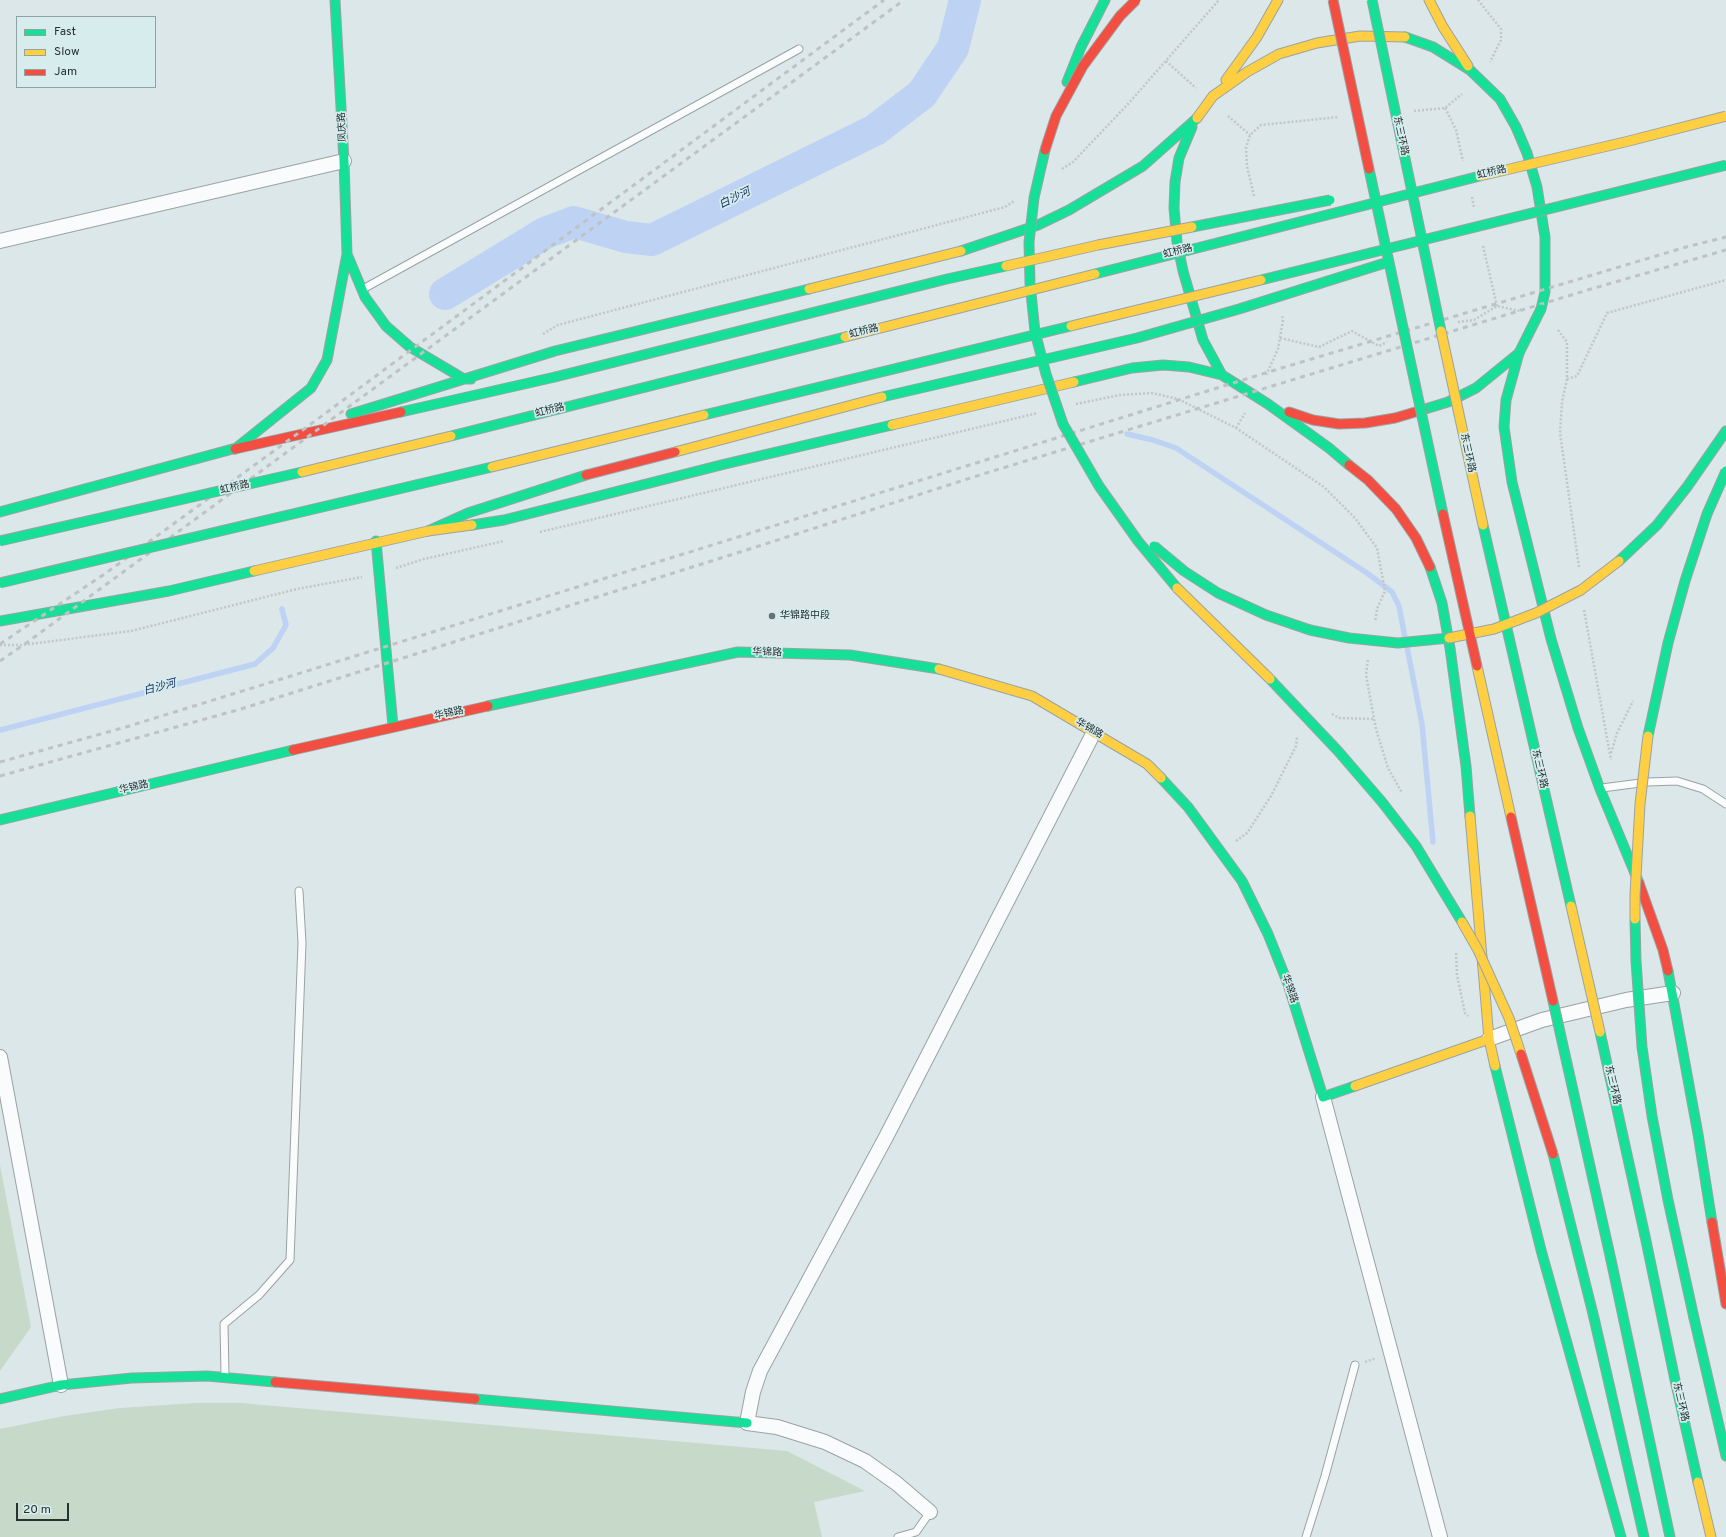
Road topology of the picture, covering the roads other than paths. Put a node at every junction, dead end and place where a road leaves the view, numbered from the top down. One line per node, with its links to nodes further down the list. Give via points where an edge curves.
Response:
1 (336, 0): 16 (main road, 凤庆路)
2 (1105, 0): 12 (main road, bridge, via 1067,80)
3 (1136, 0): 12 (main road, bridge, via 1120,16 1083,66)
4 (1278, 0): 10 (main road, via 1257,37)
5 (1333, 0): 65 (main road, bridge)
6 (1372, 0): 66 (main road, 东三环路, bridge, via 1467,454 1611,1081)
7 (1429, 0): 9 (main road, via 1443,28)
8 (799, 49): 26 (lane)
9 (1470, 70): 10 (main road, via 1433,47 1401,36 1360,36 1317,43 1279,54); 27 (main road, bridge, via 1500,99 1516,127 1537,187 1546,237 1545,292 1541,309)
10 (1213, 96): 14 (main road)
11 (1692, 115): 15 (main road, bridge)
12 (1056, 116): 35 (main road, bridge, via 1034,198 1029,242 1035,332 1063,424)
13 (1726, 116): 15 (main road, 虹桥路, bridge)
14 (1194, 121): 28 (main road, via 1179,158 1175,182 1177,242 1203,340); 30 (main road, via 1143,166 1070,210 1038,225 896,268 555,351)
15 (1629, 141): 18 (main road, 虹桥路, bridge)
16 (344, 161): 22 (street); 23 (main road, 凤庆路)
17 (1726, 165): 19 (main road, bridge)
18 (1468, 178): 20 (main road, bridge); 38 (main road, 虹桥路, bridge, via 642,389 245,486)
19 (1622, 190): 24 (main road, bridge, via 1493,227); 40 (main road, bridge, via 305,512)
20 (1368, 194)
21 (1337, 199): 29 (main road, bridge, via 1210,222 947,279)
22 (0, 241)
23 (347, 254): 26 (main road); 33 (main road, via 328,360 311,388)
24 (1412, 254)
25 (1398, 259): 37 (main road, bridge, via 1144,336 892,395 586,475 468,513)
26 (362, 289): 30 (main road, via 386,326 410,347)
27 (1519, 352): 31 (main road, via 1476,388 1448,402 1395,418 1339,424 1313,420); 44 (main road, via 1506,400 1504,427 1507,454 1551,639)
28 (1222, 375): 31 (main road); 37 (main road, via 1189,367 1163,365 1132,368 725,464 504,520)
29 (555, 377): 30 (main road); 33 (main road)
30 (464, 379): 33 (main road)
31 (1268, 404): 49 (main road, via 1368,480 1396,509 1416,538 1430,567 1442,603 1464,744)
32 (1726, 432): 35 (main road, bridge, via 1657,526 1619,561 1581,590 1536,613 1494,629 1445,639 1398,643 1349,638 1310,630 1266,615 1218,593 1184,572 1145,539)
33 (235, 449): 36 (main road)
34 (1726, 471): 58 (main road, bridge, via 1707,514 1685,581 1651,719 1640,804 1635,895 1636,961 1642,1046 1652,1116)
35 (1099, 486): 64 (main road, bridge, via 1170,581 1338,751 1382,802 1416,846 1478,950 1509,1018 1550,1142 1594,1318)
36 (0, 512)
37 (428, 531): 39 (main road)
38 (0, 541)
39 (376, 541): 41 (main road, via 169,590); 42 (main road)
40 (0, 583)
41 (0, 621)
42 (393, 726): 43 (main road, 华锦路, via 738,652 850,655 943,670 1032,696); 46 (main road, 华锦路)
43 (1094, 732): 51 (main road, 华锦路, via 1147,764 1188,807 1242,881 1268,934 1288,984); 57 (street, via 886,1137 760,1371)
44 (1600, 789): 45 (lane, via 1648,782 1677,781 1703,789); 48 (main road, via 1646,903)
45 (1726, 804)
46 (0, 820)
47 (299, 891): 54 (lane, via 302,944 290,1260 259,1295 224,1324)
48 (1673, 993): 49 (street, via 1626,1000 1542,1020); 52 (main road)
49 (1489, 1039): 51 (main road); 63 (main road, via 1500,1092 1541,1250)
50 (0, 1057): 55 (street)
51 (1323, 1097): 62 (street)
52 (1726, 1304)
53 (1355, 1365): 61 (lane)
54 (225, 1377): 55 (main road, via 132,1378); 57 (main road)
55 (61, 1385): 56 (main road)
56 (0, 1399)
57 (747, 1423): 59 (street, via 777,1427 825,1442 865,1461)
58 (1726, 1456)
59 (930, 1512): 60 (lane, via 916,1532)
60 (898, 1537)
61 (1306, 1537)
62 (1440, 1537)
63 (1621, 1537)
64 (1644, 1537)
65 (1670, 1537)
66 (1711, 1537)

